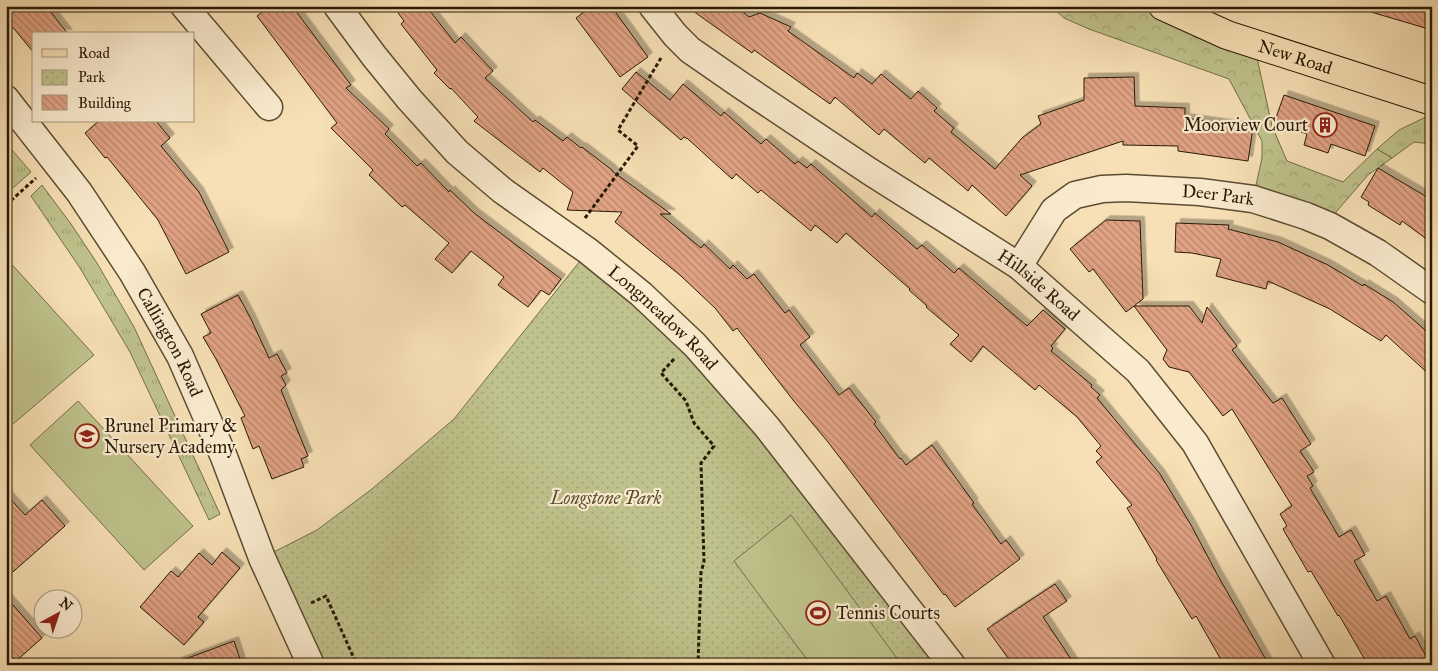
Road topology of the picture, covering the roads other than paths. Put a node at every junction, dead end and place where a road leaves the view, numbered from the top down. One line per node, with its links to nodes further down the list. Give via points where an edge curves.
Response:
1 (184, 6): 7 (street)
2 (338, 6): 11 (street, Longmeadow Road, via 374,56 457,152 503,191 588,251 641,294 695,345 767,428)
3 (652, 6): 8 (street, Hillside Road, via 690,50 869,171)
4 (1163, 6): 6 (main road, New Road, via 1227,35)
5 (6, 99): 10 (street, Callington Road, via 79,192 132,272 180,356 224,457 262,558)
6 (1432, 101)
7 (269, 107)
8 (1020, 266): 9 (street, Deer Park, via 1054,210 1074,195 1126,188 1200,192 1253,199 1330,226 1378,253); 12 (street, Hillside Road, via 1138,370 1195,443)
9 (1432, 291)
10 (311, 665)
11 (952, 665)
12 (1322, 665)

